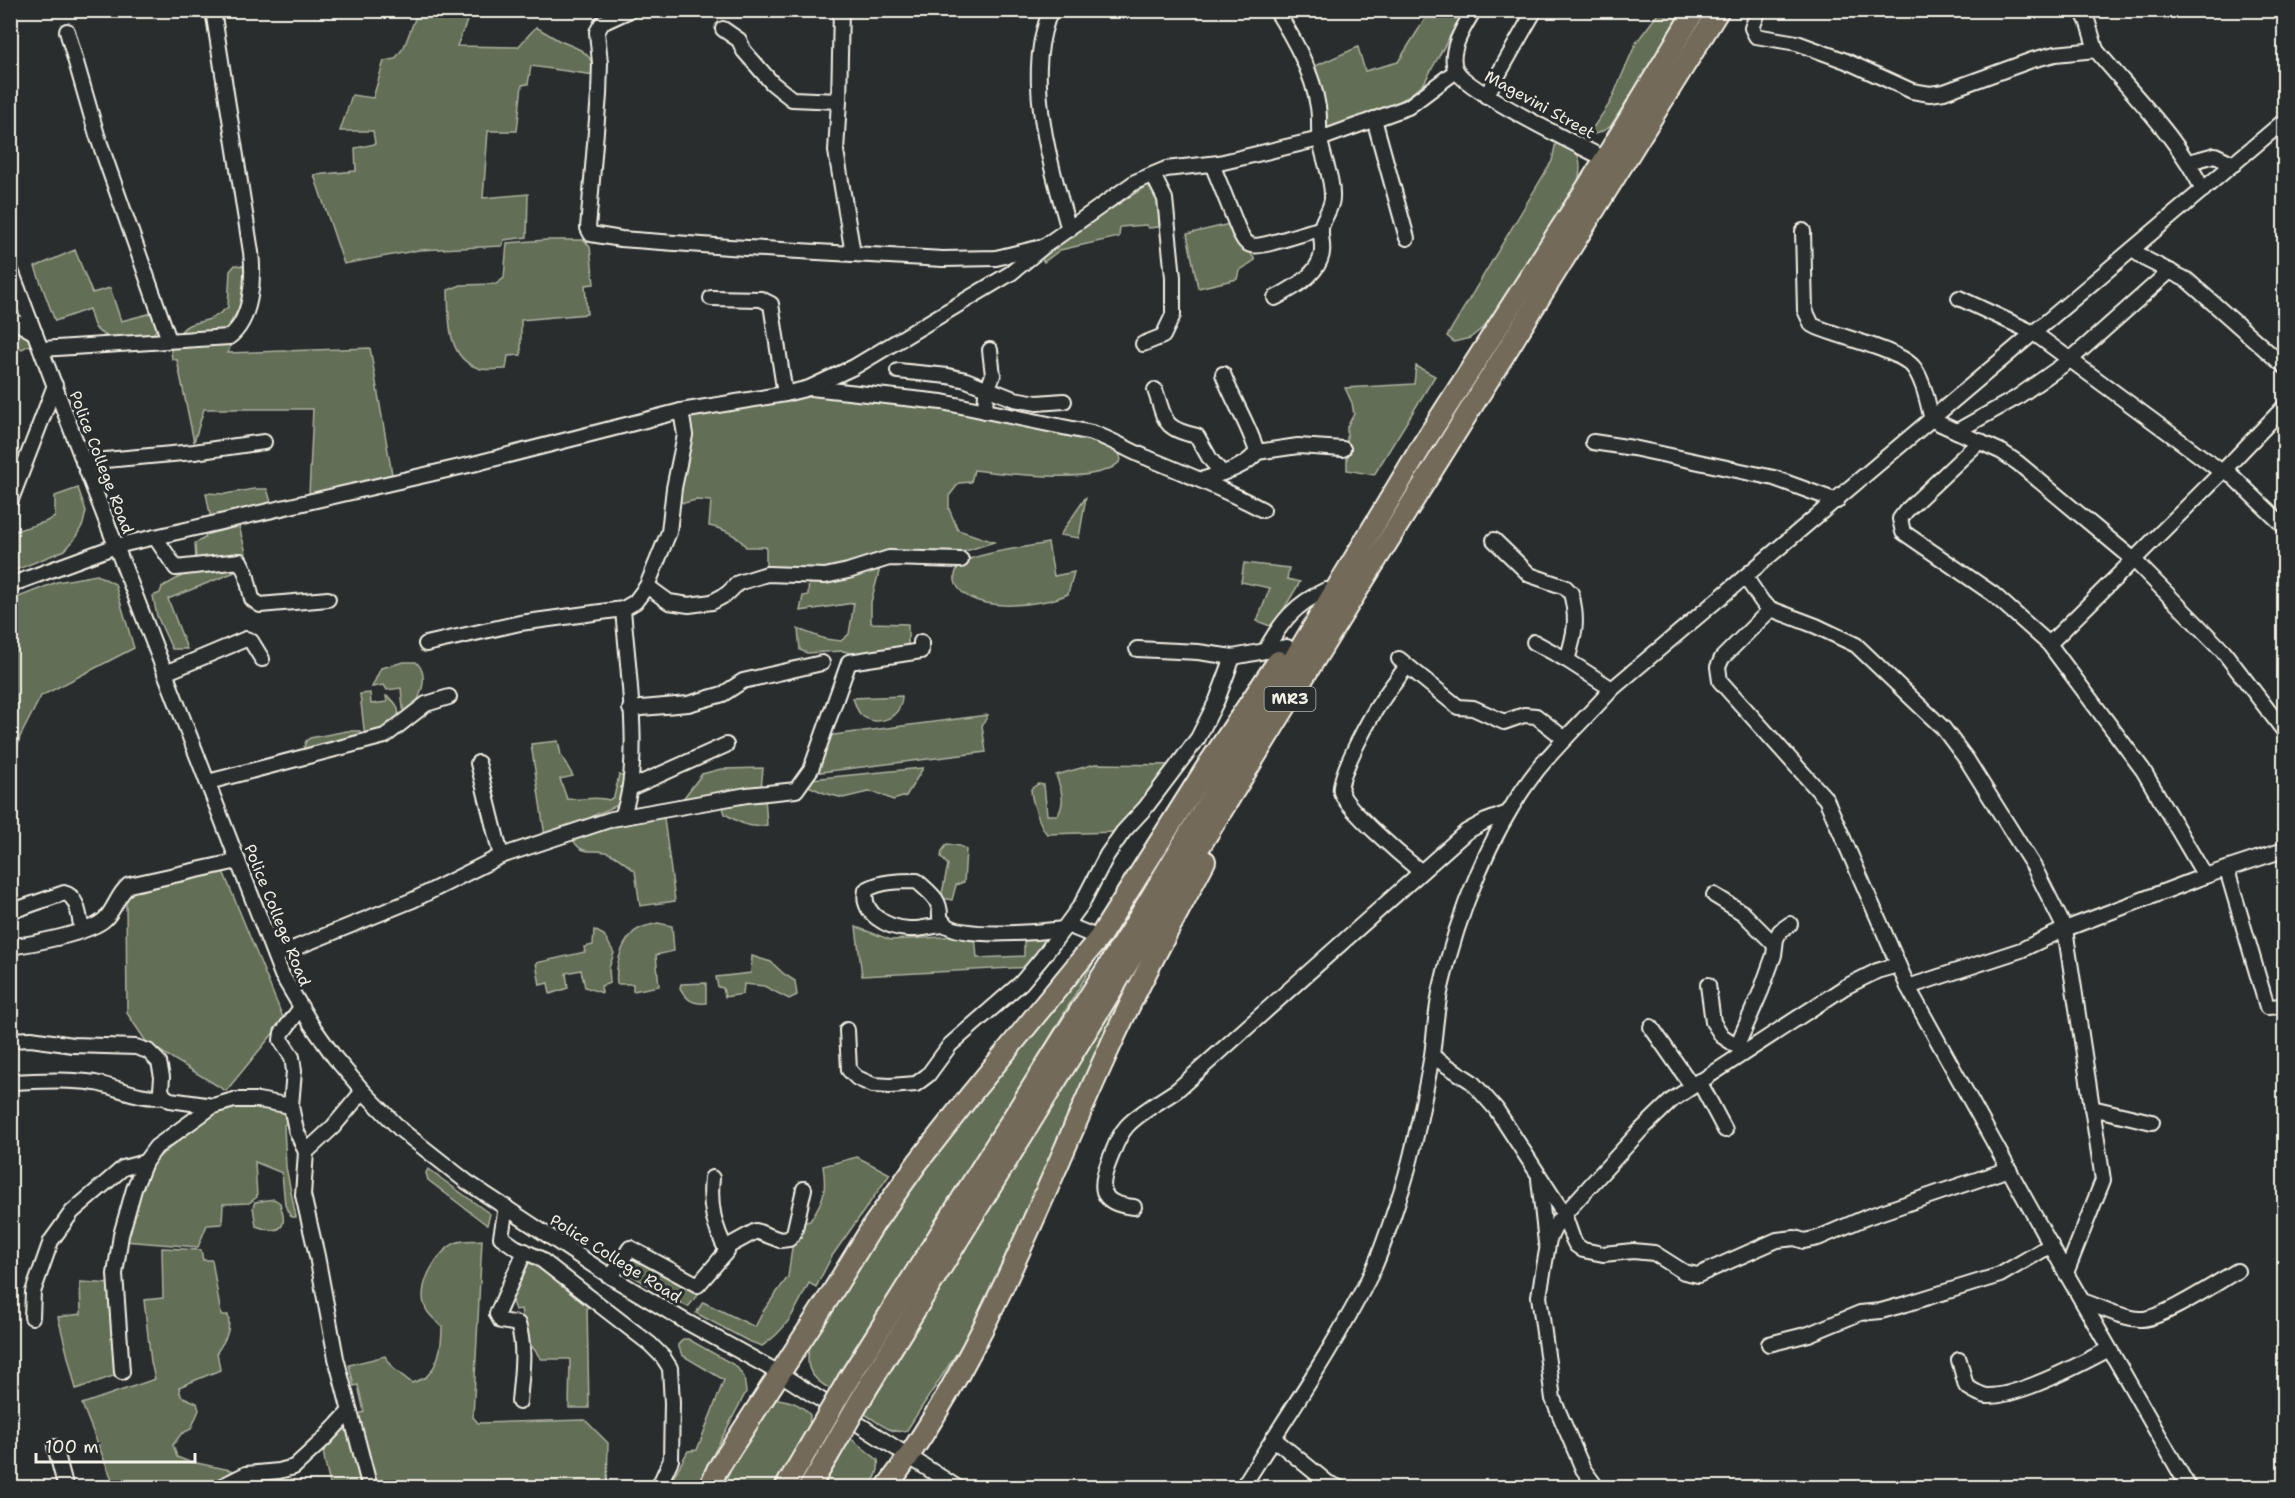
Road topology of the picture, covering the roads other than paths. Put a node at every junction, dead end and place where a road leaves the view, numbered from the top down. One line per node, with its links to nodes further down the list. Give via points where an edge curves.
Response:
1 (213, 10): 43 (street, via 253,276 242,320 229,337)
2 (841, 10): 18 (street)
3 (1061, 10): 12 (street)
4 (1276, 10): 21 (street, via 1292,35 1312,82)
5 (1474, 10): 16 (street, via 1456,44)
6 (1535, 10): 17 (street)
7 (1695, 10): 22 (highway, MR3)
8 (1719, 10): 88 (highway, MR3)
9 (1759, 10): 15 (street, via 1752,28 1756,36 1805,45 1920,93 1944,92 2055,54)
10 (2082, 10): 15 (street)
11 (628, 11): 34 (street, via 602,23 597,32 600,63 588,228 591,234 729,248)
12 (1049, 15): 29 (street, via 1039,60 1040,98 1051,165)
13 (723, 29): 18 (street, via 739,40 772,83 792,99)
14 (67, 31): 43 (street, via 98,135)
15 (2096, 50): 23 (street)
16 (1456, 70): 17 (street, Magevini Street); 19 (street, via 1408,107)
17 (1486, 96): 22 (street, Magevini Street)
18 (839, 101): 34 (street, via 836,151)
19 (1374, 119): 21 (street); 31 (street)
20 (2284, 121): 25 (street)
21 (1320, 139): 24 (street); 28 (street, via 1332,200)
22 (1605, 159): 65 (highway, MR3)
23 (2189, 162): 25 (street, via 2215,155); 27 (street)
24 (1212, 164): 26 (street, via 1166,169); 28 (street, via 1244,241 1262,246)
25 (2234, 164): 27 (street)
26 (1153, 175): 29 (street, via 1135,182); 44 (street, via 1165,199 1169,223 1174,308 1163,336)
27 (2203, 190): 33 (street)
28 (1321, 229): 38 (street, via 1320,261 1308,276)
29 (1069, 230): 32 (street)
30 (1803, 231): 60 (street, via 1805,310 1811,324 1910,363)
31 (1407, 238)
32 (1043, 247): 34 (street, via 996,258 943,260); 52 (street, via 1000,279 854,367)
33 (2133, 250): 36 (street); 42 (street)
34 (853, 254)
35 (10, 268): 41 (street, Police College Road)
36 (2170, 271): 47 (street); 48 (street, via 2187,280)
37 (711, 298): 55 (street, via 761,299 771,304)
38 (1275, 298)
39 (1959, 298): 42 (street)
40 (10, 319): 41 (street)
41 (35, 333): 45 (street, Police College Road)
42 (2034, 333): 47 (street); 60 (street)
43 (169, 340): 45 (street)
44 (1143, 344)
45 (41, 349): 51 (street, Police College Road)
46 (990, 350): 53 (street, via 993,375)
47 (2070, 360): 61 (street, via 2016,398); 69 (street)
48 (2284, 366)
49 (898, 371): 53 (street, via 948,376)
50 (1223, 374): 67 (street)
51 (55, 385): 68 (street, Police College Road); 73 (street)
52 (809, 388): 55 (street); 59 (street, via 942,402)
53 (988, 389): 56 (street, via 1037,403); 59 (street)
54 (1155, 390): 70 (street, via 1164,418 1172,428 1197,436)
55 (785, 394): 58 (street)
56 (1064, 401)
57 (2284, 407): 69 (street)
58 (681, 411): 76 (street, via 473,464); 83 (street, via 685,435 669,532)
59 (986, 411): 71 (street, via 1111,439)
60 (1932, 420): 61 (street); 72 (street)
61 (1956, 431): 62 (street)
62 (1980, 441): 79 (street, via 2018,463); 92 (street, via 1906,511 1900,527 1993,594)
63 (264, 442): 68 (street)
64 (1593, 442): 72 (street, via 1774,478)
65 (1423, 444): 84 (highway); 183 (highway, MR3, bridge, via 1136,922 848,1380)
66 (1343, 449): 67 (street, via 1298,446)
67 (1257, 452): 70 (street, via 1250,460)
68 (83, 462): 78 (street, Police College Road)
69 (2224, 471): 75 (street); 79 (street)
70 (1222, 473): 71 (street)
71 (1201, 480): 74 (street)
72 (1837, 501): 81 (street)
73 (10, 502)
74 (1263, 510)
75 (2284, 526)
76 (155, 537): 78 (street); 85 (street, via 176,568 240,561 252,598 260,605)
77 (1494, 540): 98 (street, via 1530,575 1571,593 1576,632)
78 (116, 546): 82 (street); 100 (street, Police College Road)
79 (2133, 559): 92 (street); 104 (street, via 2223,651)
80 (961, 560): 83 (street, via 889,558 825,576 767,574 738,583 712,602 689,605 669,603)
81 (1746, 578): 87 (street); 101 (street)
82 (10, 585)
83 (647, 586): 86 (street, via 635,602)
84 (1326, 590): 93 (highway); 95 (street, via 1294,610)
85 (328, 599)
86 (623, 609): 91 (street, via 520,623); 103 (street)
87 (1771, 609): 123 (street, via 1856,645 1944,728 2034,867); 129 (street, via 1722,658 1718,667 1720,681 1826,799)
88 (1342, 615): 175 (highway, via 1201,868 1108,1049 970,1351); 184 (highway, MR3, bridge)
89 (921, 642): 111 (street, via 921,651 849,662 811,769 796,790)
90 (1534, 642): 98 (street)
91 (426, 644)
92 (2049, 644): 117 (street, via 2143,770)
93 (1287, 647): 95 (street); 125 (highway)
94 (1137, 649): 96 (street)
95 (1265, 651): 96 (street)
96 (1233, 657): 122 (street, via 1198,738 1123,831)
97 (262, 659): 100 (street, via 246,639)
98 (1567, 660): 101 (street)
99 (822, 663): 103 (street, via 743,681 723,694 688,704)
100 (165, 673): 108 (street, Police College Road)
101 (1612, 689): 105 (street)
102 (449, 698): 108 (street, via 426,704 385,736)
103 (630, 709): 109 (street)
104 (2284, 731)
105 (1565, 740): 110 (street); 116 (street, via 1536,716 1524,715 1504,722 1473,708 1458,707 1403,663 1363,731 1342,779 1341,791 1367,823)
106 (726, 745): 109 (street)
107 (478, 763): 113 (street)
108 (208, 782): 114 (street, Police College Road)
109 (630, 788): 111 (street)
110 (1508, 813): 116 (street, via 1466,832); 138 (street, via 1456,937 1441,988)
111 (622, 816): 113 (street)
112 (2284, 850): 115 (street)
113 (501, 856): 128 (street, via 412,900)
114 (238, 861): 124 (street, via 129,885 101,923); 128 (street, Police College Road)
115 (2227, 870): 117 (street); 132 (street, via 2267,1007)
116 (1420, 871): 154 (street, via 1177,1090 1129,1124 1118,1138 1102,1187 1113,1203)
117 (2205, 876): 123 (street)
118 (1714, 895): 126 (street, via 1743,913)
119 (10, 909): 124 (street, via 68,894 74,899)
120 (1790, 924): 126 (street, via 1780,931)
121 (946, 925): 121 (street, via 940,918 941,907 936,899 917,882 875,885 866,890 864,899 869,910 891,926 907,929); 122 (street, via 1004,933)
122 (1066, 927): 125 (street); 135 (street, via 1021,983 951,1045 916,1084 873,1085 857,1078 849,1070)
123 (2065, 929): 131 (street, via 2021,950); 145 (street)
124 (82, 930): 127 (street)
125 (1099, 938): 170 (highway, via 918,1162)
126 (1774, 944): 137 (street)
127 (10, 947)
128 (275, 956): 133 (street, Police College Road)
129 (1898, 965): 131 (street); 137 (street, via 1845,987)
130 (1708, 985): 137 (street, via 1713,1022 1722,1036)
131 (1908, 987): 150 (street)
132 (2284, 1006)
133 (300, 1009): 141 (street, Police College Road); 144 (street, via 281,1040 292,1057)
134 (1651, 1027): 140 (street)
135 (848, 1030)
136 (10, 1040): 142 (street, via 136,1047 148,1051 159,1062)
137 (1742, 1049): 140 (street)
138 (1432, 1056): 151 (street, via 1480,1091); 173 (street, via 1399,1199 1372,1272)
139 (10, 1082): 142 (street, via 63,1079 152,1098)
140 (1695, 1084): 147 (street); 156 (street, via 1640,1131)
141 (363, 1091): 148 (street); 155 (street, Police College Road, via 401,1130)
142 (164, 1096): 143 (street, via 192,1105)
143 (213, 1106): 144 (street, via 234,1100 258,1100); 149 (street, via 156,1147)
144 (291, 1106): 148 (street)
145 (2092, 1108): 146 (street); 162 (street, via 2103,1180)
146 (2152, 1122)
147 (1725, 1130)
148 (306, 1152): 172 (street, via 303,1196)
149 (145, 1162): 165 (street, via 123,1168 72,1212 51,1241 33,1292); 169 (street, via 124,1221 116,1274)
150 (2009, 1169): 156 (street, via 1867,1216 1818,1238 1777,1240 1698,1275 1684,1272 1654,1253 1603,1254 1583,1250 1572,1237); 157 (street)
151 (1538, 1174): 156 (street); 159 (street)
152 (712, 1178): 158 (street, via 710,1199)
153 (804, 1189): 158 (street, via 794,1233 789,1239 780,1240 756,1231)
154 (1134, 1207)
155 (506, 1208): 160 (street, via 501,1237); 163 (street, Police College Road)
156 (1564, 1214): 159 (street)
157 (2051, 1245): 162 (street); 166 (street, via 2000,1275 1898,1306 1860,1313 1809,1334)
158 (725, 1248): 163 (street, via 727,1251 698,1284 630,1248)
159 (1547, 1248): 176 (street, via 1539,1296 1553,1399)
160 (525, 1251): 171 (street, via 497,1314 501,1321 518,1324 522,1336); 181 (street, via 539,1257 650,1344 670,1368 670,1460)
161 (2237, 1271): 164 (street, via 2161,1314 2143,1319 2122,1316)
162 (2066, 1273): 164 (street)
163 (611, 1276): 170 (street, Police College Road)
164 (2082, 1301): 167 (street)
165 (32, 1317)
166 (1768, 1344)
167 (2109, 1349): 168 (street, via 2059,1375 1986,1396 1966,1386); 190 (street)
168 (1959, 1360)
169 (122, 1372)
170 (778, 1374): 175 (street, Police College Road); 182 (highway)
171 (519, 1402)
172 (350, 1411): 179 (street, via 294,1467 246,1474); 180 (street)
173 (1273, 1438): 177 (street); 187 (street)
174 (55, 1447): 178 (street)
175 (909, 1456): 185 (highway); 186 (street, Police College Road)
176 (1583, 1470): 188 (street); 189 (street)
177 (1332, 1486)
178 (66, 1488)
179 (218, 1488)
180 (370, 1488)
181 (658, 1488)
182 (709, 1488)
183 (785, 1488)
184 (809, 1488)
185 (886, 1488)
186 (958, 1488)
187 (1242, 1488)
188 (1580, 1488)
189 (1597, 1488)
190 (2189, 1488)

